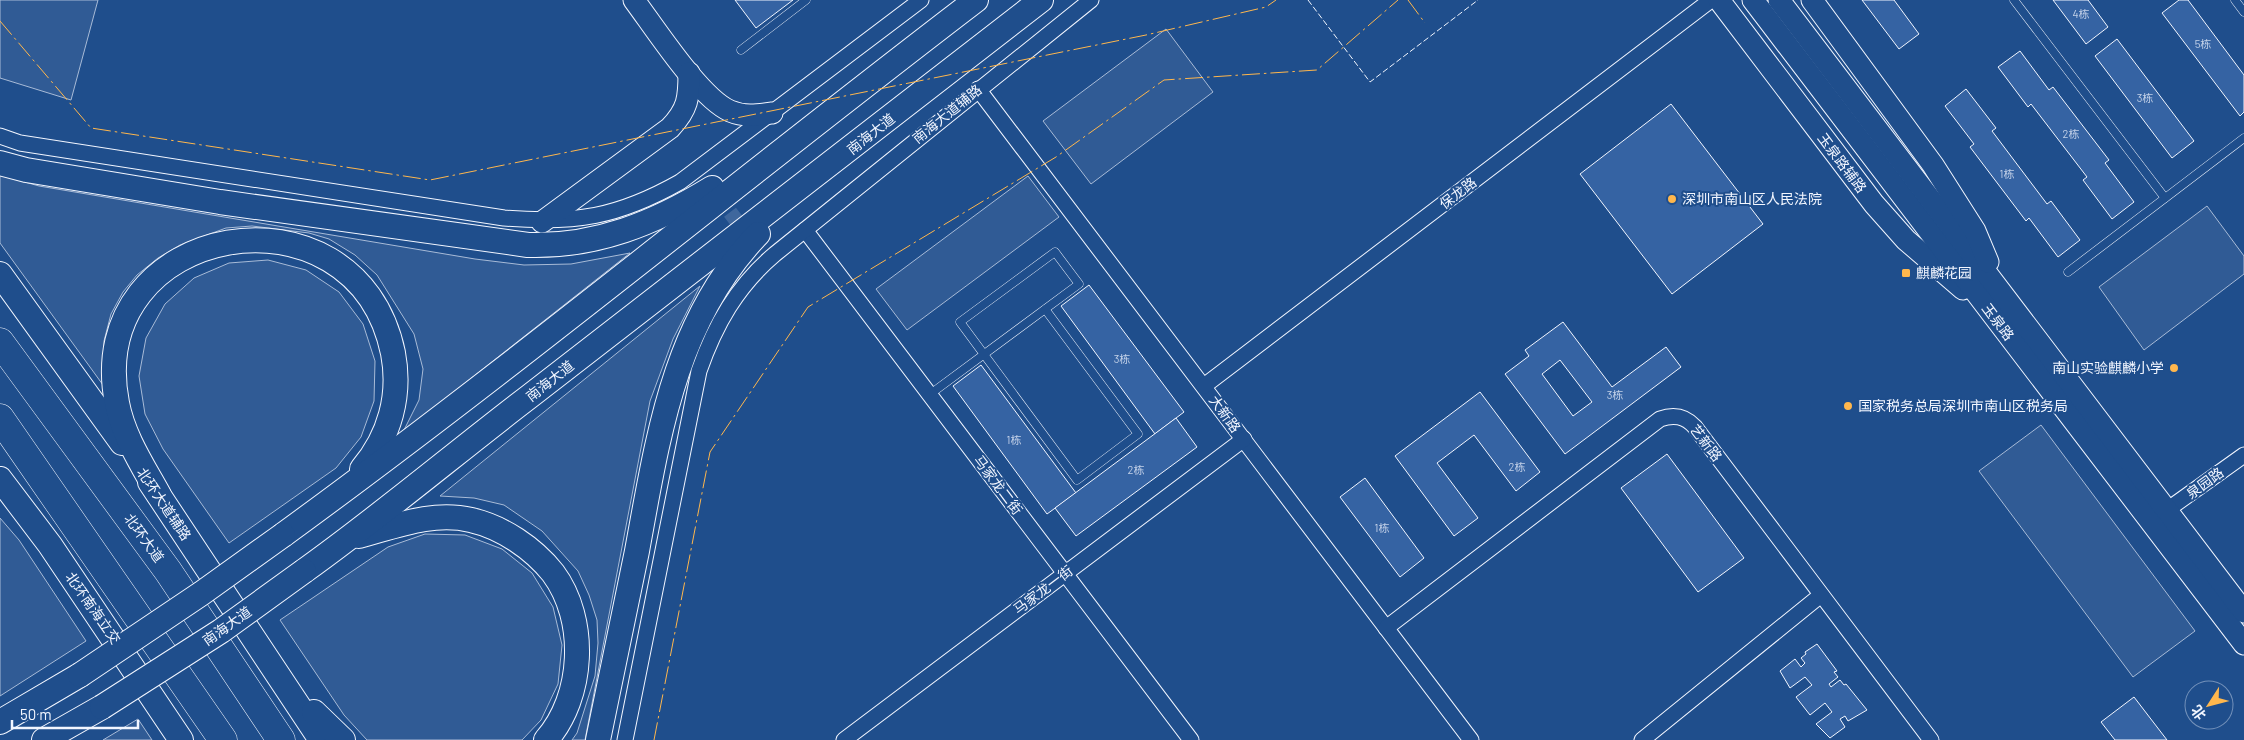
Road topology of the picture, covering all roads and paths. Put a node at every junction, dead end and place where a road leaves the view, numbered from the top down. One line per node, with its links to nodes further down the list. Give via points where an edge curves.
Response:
1 (634, 0): 16 (street)
2 (806, 0): 15 (lane)
3 (921, 0): 18 (street)
4 (976, 0): 19 (main road)
5 (1040, 0): 23 (main road, 南海大道)
6 (1091, 0): 17 (street, 南海大道辅路)
7 (1711, 0): 33 (street, 保龙路)
8 (1719, 0): 29 (street, 玉泉路辅路, via 1874,204 1906,240 1946,276)
9 (1754, 0): 29 (street, 玉泉路)
10 (1779, 0): 29 (street, 玉泉路)
11 (1812, 0): 29 (street, via 1956,198 1975,231)
12 (2014, 0): 24 (lane)
13 (2235, 0): 14 (lane)
14 (2244, 12)
15 (741, 50)
16 (689, 73): 18 (street, via 710,97 731,111 744,115); 25 (street, via 685,108 670,128)
17 (978, 89): 26 (street, 南海大道辅路); 33 (street, 大新路)
18 (772, 113): 25 (street, via 738,139 701,175 617,211)
19 (801, 134): 22 (main road, via 684,206 660,217 609,236 555,246 504,243 230,203); 39 (main road, via 510,365)
20 (0, 136): 25 (street, via 20,143)
21 (2244, 138): 24 (lane)
22 (0, 163)
23 (827, 168): 43 (main road, 南海大道); 59 (main road, via 774,217 727,271 708,301 683,353 657,445)
24 (2165, 198): 27 (lane)
25 (542, 222)
26 (805, 230): 34 (street, 马家龙二街); 60 (street, 南海大道辅路, via 763,256 717,324 699,371)
27 (2068, 272)
28 (0, 274): 40 (main road, 北环大道辅路)
29 (1994, 300): 42 (street, 玉泉路); 49 (street, 玉泉路)
30 (1045, 309): 32 (lane); 32 (lane, via 1079,284 1055,252 960,322); 32 (lane, via 1138,434 1077,480)
31 (0, 342): 55 (highway, 北环大道, via 168,570)
32 (984, 354): 34 (lane)
33 (1204, 386): 36 (street, 大新路)
34 (930, 395): 45 (street, 马家龙二街)
35 (0, 418): 54 (highway)
36 (1244, 439): 45 (street, 马家龙一街); 48 (street, 大新路)
37 (2244, 455): 42 (street, 泉园路)
38 (0, 479): 44 (main road, 北环南海立交)
39 (342, 492): 40 (main road, via 376,450 392,415 396,368 391,342 367,292 331,259 284,242 255,240 203,248 161,271 143,288 120,330 114,379 117,404 137,456); 51 (main road, bridge, via 80,675)
40 (159, 495): 50 (main road, 北环大道辅路)
41 (0, 503): 44 (main road)
42 (2167, 510): 47 (street, 玉泉路)
43 (348, 539): 52 (main road, 南海大道, bridge, via 214,636); 58 (main road, via 414,520 470,519 491,525 536,555 553,574 566,597 577,649 576,679 569,705 557,728)
44 (50, 546): 53 (main road, 北环南海立交)
45 (1065, 574): 61 (street, 马家龙一街); 62 (street, 马家龙二街)
46 (1821, 595): 48 (street, 艺新路, via 1695,427 1683,417 1668,416); 64 (street); 65 (street, 艺新路)
47 (2244, 612)
48 (1386, 628): 63 (street, 大新路)
49 (2244, 644)
50 (274, 669): 56 (main road, 北环大道辅路); 57 (main road)
51 (0, 722)
52 (44, 740)
53 (181, 740)
54 (222, 740)
55 (281, 740)
56 (321, 740)
57 (343, 740)
58 (546, 740)
59 (598, 740)
60 (625, 740)
61 (844, 740)
62 (1190, 740)
63 (1471, 740)
64 (1642, 740)
65 (1931, 740)

